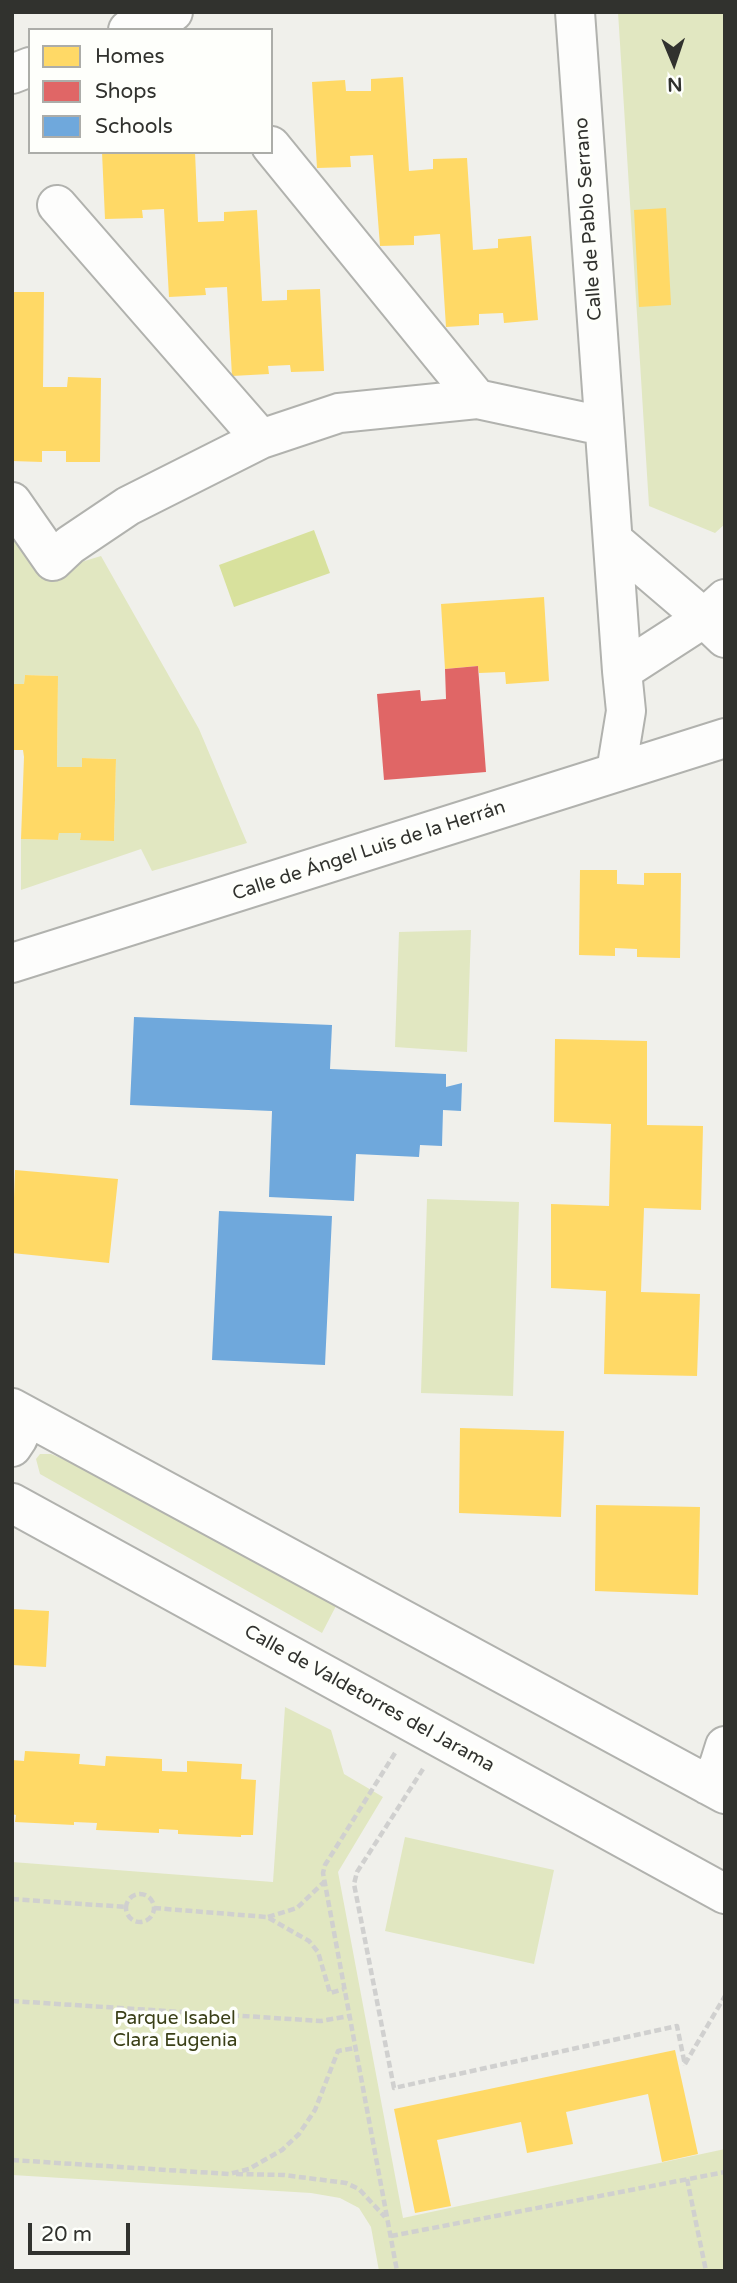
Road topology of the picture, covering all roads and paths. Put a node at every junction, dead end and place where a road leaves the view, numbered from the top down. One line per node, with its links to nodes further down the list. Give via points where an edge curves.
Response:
1 (173, 12): 3 (street)
2 (575, 12): 7 (street, Calle de Pablo Serrano)
3 (133, 28)
4 (273, 148): 6 (street)
5 (57, 205): 8 (street)
6 (477, 399): 7 (street); 8 (street, via 339,413)
7 (603, 426): 10 (street, Calle de Pablo Serrano)
8 (261, 439): 9 (street, via 128,506 52,561)
9 (12, 502)
10 (614, 542): 11 (street); 12 (street, Calle de Pablo Serrano)
11 (718, 619): 12 (street)
12 (622, 671): 14 (street, Calle de Pablo Serrano, via 626,711)
13 (725, 738): 14 (street, Calle de Ángel Luis de la Herrán)
14 (617, 772): 15 (street, Calle de Ángel Luis de la Herrán)
15 (12, 963)
16 (12, 1408): 22 (street)
17 (12, 1425): 18 (street, via 18,1438)
18 (12, 1447)
19 (12, 1503): 20 (street, Calle de Valdetorres del Jarama)
20 (427, 1731): 23 (path, via 325,1865); 24 (street, Calle de Valdetorres del Jarama); 30 (path, via 354,1884 394,2088 677,2026 685,2065)
21 (725, 1746): 22 (street)
22 (716, 1790)
23 (324, 1881): 28 (path, via 297,1909); 29 (path)
24 (725, 1894)
25 (12, 1899): 26 (path)
26 (126, 1907): 27 (path, via 131,1918 139,1921); 27 (path, via 131,1897 139,1894 151,1899)
27 (154, 1908): 28 (path)
28 (267, 1917): 29 (path, via 309,1941 318,1952 330,1993)
29 (344, 1989): 32 (path)
30 (725, 1996)
31 (12, 2001): 32 (path, via 321,2021)
32 (349, 2016): 33 (path)
33 (355, 2048): 36 (path, via 338,2051 299,2134 264,2161); 38 (path)
34 (12, 2160): 36 (path)
35 (725, 2172): 37 (path)
36 (229, 2174): 38 (path, via 346,2183 366,2195)
37 (687, 2179): 39 (path); 41 (path)
38 (387, 2219): 39 (path)
39 (391, 2236): 40 (path)
40 (397, 2271)
41 (706, 2271)

